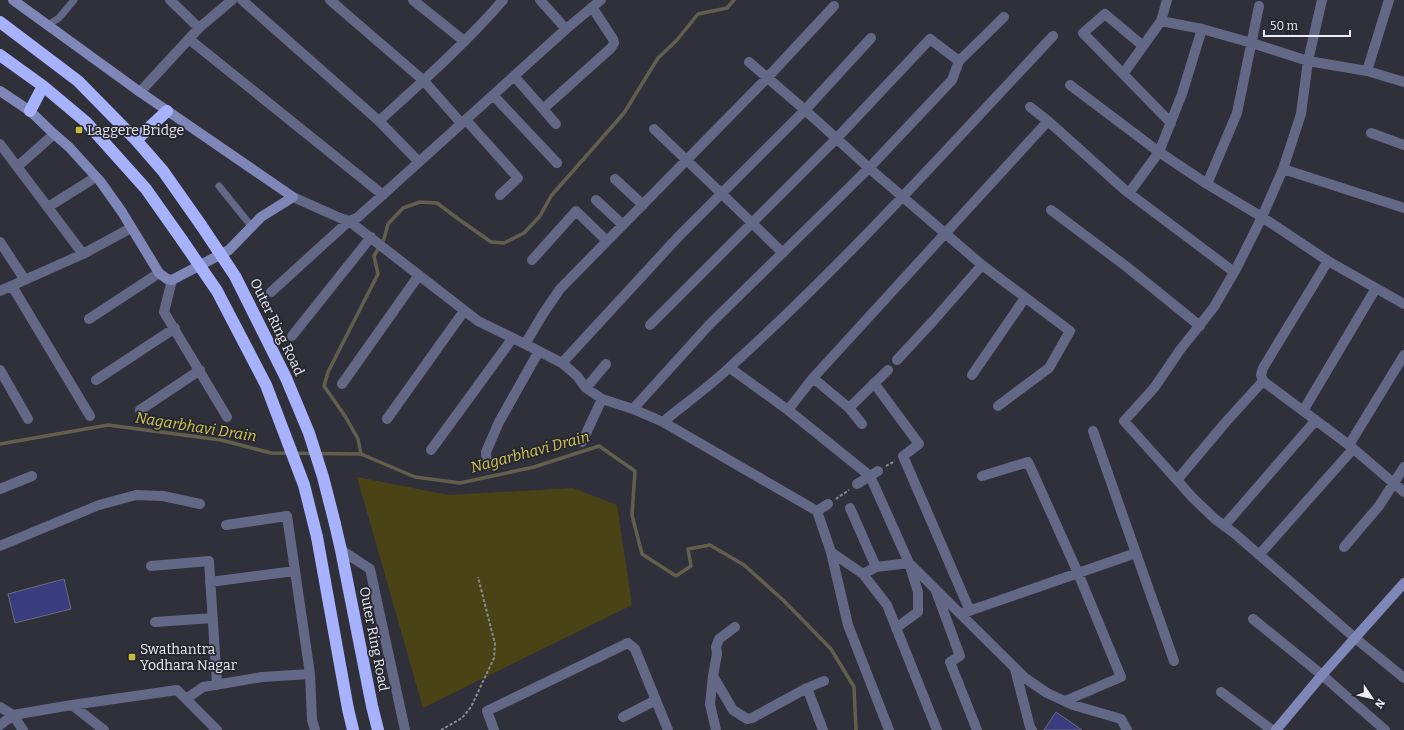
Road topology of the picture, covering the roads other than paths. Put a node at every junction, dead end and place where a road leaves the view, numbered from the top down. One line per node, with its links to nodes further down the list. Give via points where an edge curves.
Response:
1 (13, 0): 20 (street)
2 (74, 0): 20 (lane, via 59,18)
3 (170, 0): 21 (street)
4 (232, 0): 21 (street)
5 (242, 0): 50 (street)
6 (330, 0): 38 (street)
7 (413, 0): 27 (street)
8 (503, 0): 27 (street)
9 (540, 0): 22 (street)
10 (601, 0): 16 (street)
11 (1389, 0): 34 (street)
12 (1167, 1): 18 (street)
13 (1321, 2): 32 (street)
14 (834, 6): 37 (street)
15 (1259, 6): 28 (street)
16 (592, 7): 22 (street); 46 (street, via 614,43)
17 (1004, 17): 31 (street)
18 (1161, 21): 23 (street); 29 (street)
19 (0, 22): 59 (highway, Outer Ring Road, via 78,81)
20 (48, 25): 43 (street)
21 (199, 28): 26 (street)
22 (566, 29): 36 (street)
23 (1202, 29): 28 (street); 53 (street)
24 (1052, 36): 78 (street)
25 (871, 38): 47 (street)
26 (189, 39): 43 (street); 75 (street)
27 (464, 41): 38 (street)
28 (1252, 43): 32 (street); 71 (street, via 1237,113)
29 (1143, 46): 35 (street); 35 (street, via 1105,14 1083,33)
30 (0, 55): 41 (highway)
31 (958, 61): 58 (street, via 930,39); 67 (street, via 952,80)
32 (1308, 61): 34 (street); 68 (street, via 1301,114)
33 (749, 62): 37 (street)
34 (1367, 71): 39 (street)
35 (1123, 74): 53 (street)
36 (514, 76): 44 (street); 46 (street)
37 (767, 78): 47 (street); 63 (street)
38 (424, 81): 50 (street); 52 (street)
39 (1404, 82)
40 (1070, 85): 62 (street)
41 (43, 86): 48 (highway); 212 (highway, bridge, via 86,122 146,189 217,291 266,385 304,486 317,537)
42 (0, 91): 48 (street)
43 (140, 92): 49 (street)
44 (493, 95): 52 (street); 65 (street)
45 (1030, 107): 51 (street)
46 (543, 110): 54 (street)
47 (805, 110): 58 (street); 73 (street)
48 (30, 111): 57 (street)
49 (167, 111): 59 (highway); 77 (street)
50 (379, 121): 64 (street)
51 (1048, 121): 74 (street); 90 (street)
52 (464, 122): 64 (street); 76 (street, via 518,178)
53 (1171, 123): 62 (street)
54 (556, 124)
55 (654, 129): 63 (street)
56 (1371, 133): 61 (street)
57 (54, 134): 66 (street); 69 (street)
58 (836, 138): 67 (street); 86 (street)
59 (136, 140): 170 (highway, Outer Ring Road, bridge, via 163,172 235,276 286,378 308,433 323,477)
60 (0, 144): 66 (street)
61 (1404, 145)
62 (1159, 152): 71 (street); 74 (street)
63 (686, 160): 73 (street); 80 (street)
64 (419, 162): 75 (street)
65 (558, 163)
66 (17, 167): 81 (street)
67 (869, 168): 78 (street); 94 (street)
68 (1283, 169): 82 (street); 84 (street)
69 (96, 177): 81 (street); 89 (street)
70 (615, 179): 80 (street)
71 (1207, 184): 84 (street)
72 (219, 186): 88 (lane)
73 (721, 192): 86 (street); 121 (street)
74 (1129, 193): 99 (street)
75 (383, 195): 85 (street, via 357,218)
76 (500, 195)
77 (293, 197): 85 (street); 88 (street, via 261,217)
78 (902, 197): 90 (street); 123 (street)
79 (596, 200): 87 (street)
80 (643, 205): 87 (street)
81 (48, 207): 95 (street)
82 (1404, 208)
83 (1051, 210): 113 (street)
84 (1262, 217): 97 (street); 99 (street)
85 (349, 221): 91 (street); 107 (street)
86 (752, 224): 94 (street); 112 (street)
87 (623, 225): 92 (street)
88 (252, 227): 103 (street, via 229,250)
89 (131, 228): 95 (street); 100 (street)
90 (944, 234): 98 (street); 128 (street)
91 (372, 238): 101 (street); 115 (street)
92 (607, 241): 96 (street, via 576,211); 117 (street, via 560,289)
93 (0, 242): 102 (street)
94 (782, 253): 136 (street, via 709,325)
95 (83, 254): 102 (street)
96 (532, 260)
97 (1328, 260): 105 (street); 130 (street, via 1263,368)
98 (982, 265): 108 (street); 120 (street)
99 (1234, 272): 113 (street)
100 (159, 273): 103 (street); 111 (street)
101 (419, 275): 110 (street); 132 (street)
102 (25, 280): 104 (street)
103 (172, 280): 114 (street, via 164,312)
104 (12, 286): 106 (street); 141 (street)
105 (1376, 288): 109 (street); 140 (street)
106 (0, 291)
107 (271, 292)
108 (1025, 298): 127 (street); 135 (street, via 1070,331 1049,368)
109 (1404, 304)
110 (464, 311): 116 (street); 144 (street)
111 (90, 318)
112 (650, 325)
113 (1200, 326): 157 (street, via 1154,388 1124,421)
114 (175, 328): 125 (street); 129 (street)
115 (292, 336)
116 (512, 339): 117 (street); 151 (street)
117 (525, 344): 118 (street)
118 (539, 351): 121 (street); 152 (street, via 499,422 486,452)
119 (1404, 355): 150 (street)
120 (897, 360)
121 (562, 363): 133 (street)
122 (606, 364): 133 (street)
123 (730, 368): 139 (street); 146 (street)
124 (0, 370): 143 (street)
125 (200, 370): 138 (street); 142 (street)
126 (888, 370): 131 (street)
127 (972, 375)
128 (813, 378): 137 (street); 139 (street)
129 (96, 380)
130 (1263, 381): 140 (street); 157 (street)
131 (874, 383): 137 (street); 183 (street, via 919,444 903,456)
132 (342, 384)
133 (586, 388): 134 (street)
134 (602, 399): 136 (street); 149 (street)
135 (998, 406)
136 (633, 408): 146 (street)
137 (849, 408): 147 (street)
138 (140, 410)
139 (788, 410): 154 (street)
140 (1304, 411): 145 (street)
141 (90, 416)
142 (227, 417)
143 (28, 419)
144 (387, 419)
145 (1316, 420): 150 (street); 167 (street)
146 (663, 422): 165 (street)
147 (862, 424)
148 (1093, 431): 172 (street)
149 (582, 442)
150 (1351, 447): 158 (street); 173 (street)
151 (431, 450)
152 (487, 466)
153 (1404, 467): 158 (street)
154 (874, 473): 159 (street); 174 (street)
155 (32, 476): 160 (street)
156 (982, 476): 178 (street, via 1028,462)
157 (1177, 480): 167 (street)
158 (1394, 483): 161 (street); 169 (street, via 1379,506)
159 (857, 484)
160 (0, 489)
161 (1404, 492)
162 (200, 504): 168 (street, via 163,496 136,495 99,505)
163 (828, 504): 165 (street)
164 (850, 508): 176 (street)
165 (817, 511): 171 (street)
166 (226, 525): 177 (street, via 287,516)
167 (1224, 526): 173 (street)
168 (0, 546)
169 (1344, 547)
170 (341, 550): 213 (highway, Outer Ring Road); 214 (street, via 370,569)
171 (831, 552): 179 (street); 219 (street, via 848,625)
172 (1136, 553): 178 (street); 190 (street)
173 (1259, 555): 189 (street)
174 (909, 563): 176 (street); 182 (street); 188 (street, via 918,592 918,612)
175 (151, 566): 180 (street, via 209,561)
176 (876, 567): 179 (street)
177 (295, 571): 180 (street); 192 (street)
178 (1078, 573): 183 (street); 202 (street, via 1121,677)
179 (863, 574): 188 (street, via 887,605)
180 (210, 582): 184 (street)
181 (1404, 583): 189 (street)
182 (936, 589): 183 (street); 221 (street, via 960,656 950,662)
183 (966, 612): 191 (street)
184 (213, 618): 186 (street); 197 (street)
185 (1253, 619): 193 (street)
186 (155, 622)
187 (735, 627): 194 (street, via 719,638)
188 (896, 628): 220 (street)
189 (1355, 638): 193 (street); 195 (street)
190 (1174, 661)
191 (1014, 667): 202 (street, via 1047,693); 222 (street)
192 (310, 674): 197 (street, via 262,677); 211 (street, via 312,720)
193 (1322, 675): 225 (street); 226 (street)
194 (713, 676): 198 (street, via 733,710 747,719); 217 (street, via 710,704)
195 (1404, 678)
196 (824, 681): 198 (street)
197 (217, 685): 200 (street, via 203,687)
198 (807, 688): 218 (street)
199 (1221, 692): 224 (street)
200 (186, 699): 203 (street, via 177,690); 210 (street)
201 (656, 700): 206 (street); 215 (street, via 635,649 628,643 487,711); 216 (street)
202 (1065, 701): 223 (street, via 1121,719)
203 (72, 705): 205 (street); 209 (street)
204 (0, 707): 205 (street)
205 (13, 715): 207 (street); 208 (street)
206 (623, 717)
207 (0, 726)
208 (23, 730)
209 (104, 730)
210 (217, 730)
211 (315, 730)
212 (353, 730)
213 (378, 730)
214 (405, 730)
215 (494, 730)
216 (668, 730)
217 (716, 730)
218 (823, 730)
219 (889, 730)
220 (937, 730)
221 (977, 730)
222 (1032, 730)
223 (1127, 730)
224 (1272, 730)
225 (1276, 730)
226 (1384, 730)

